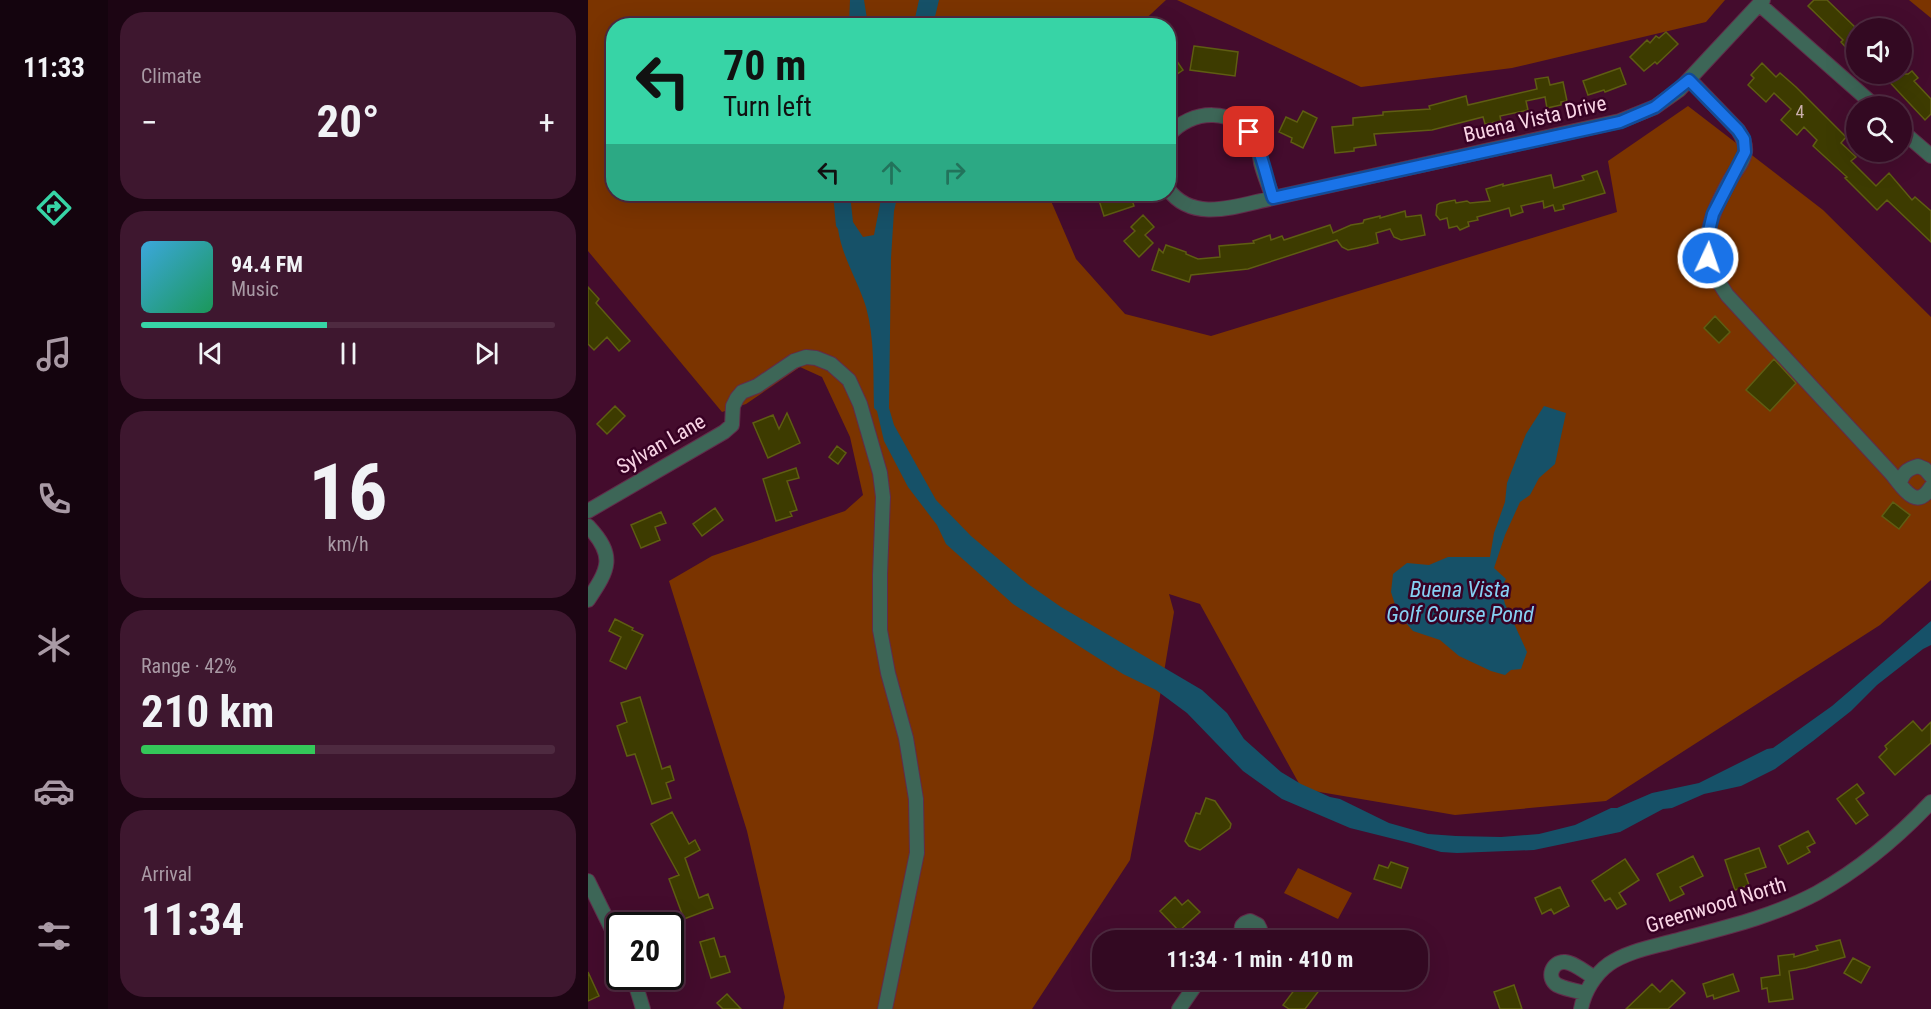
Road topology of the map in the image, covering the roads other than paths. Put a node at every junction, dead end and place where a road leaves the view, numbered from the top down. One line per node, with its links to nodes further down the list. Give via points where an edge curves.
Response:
1 (1761, 2): 2 (street, Buena Vista Drive); 3 (street)
2 (1689, 80): 8 (street, Buena Vista Drive, via 1655,107 1620,122); 10 (street, via 1744,139 1742,161 1713,214 1707,239 1715,278)
3 (1864, 96)
4 (1176, 129): 8 (street, via 1211,114 1241,125 1255,141)
5 (1912, 140): 6 (street)
6 (1931, 156)
7 (1176, 197): 8 (street, Buena Vista Drive, via 1188,206 1208,210)
8 (1273, 198)
9 (1931, 476): 10 (street, via 1918,466 1903,474)
10 (1900, 483): 11 (street, via 1912,497 1927,495)
11 (1931, 488)
12 (588, 511): 23 (street, Sylvan Lane, via 724,432 732,425 733,406 742,392 794,361 816,358 831,364 849,380 880,472 880,630 914,788 917,854)
13 (588, 526): 14 (street, via 603,543 607,557 603,576)
14 (588, 600)
15 (1931, 802): 18 (street, Greenwood North, via 1888,845 1816,893 1752,920 1630,953 1609,964)
16 (588, 881): 17 (street)
17 (606, 918)
18 (1595, 978): 21 (street, Greenwood North); 21 (street, via 1563,962 1552,970 1554,983)
19 (637, 990): 22 (street)
20 (1192, 990): 24 (street)
21 (1585, 993): 25 (street, Greenwood North)
22 (643, 1009)
23 (885, 1009)
24 (1179, 1009)
25 (1581, 1009)

